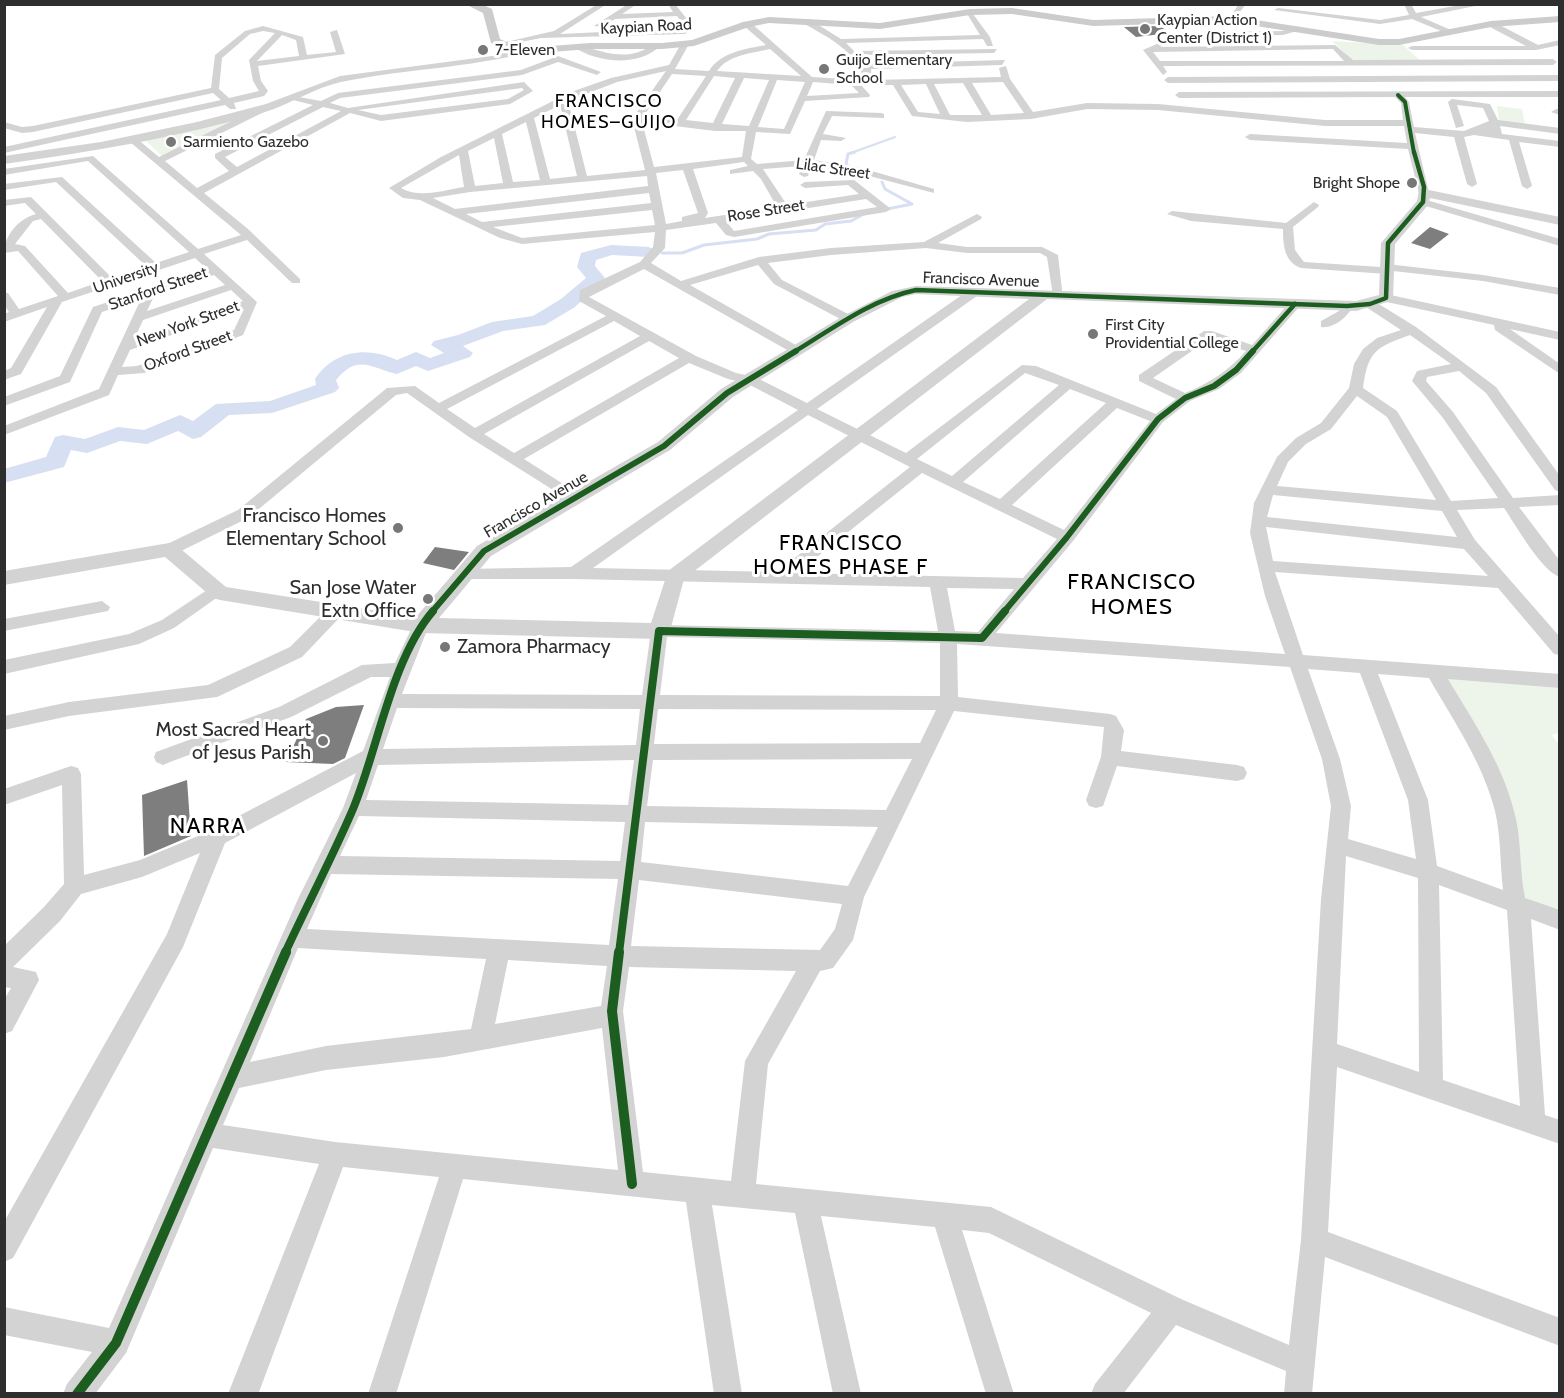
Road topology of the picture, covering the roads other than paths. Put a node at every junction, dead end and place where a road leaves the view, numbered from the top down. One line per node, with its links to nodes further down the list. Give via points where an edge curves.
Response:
1 (470, 4): 34 (main road, via 488,11 492,37)
2 (604, 4): 26 (street)
3 (1243, 4): 14 (street)
4 (1407, 4): 13 (street)
5 (1482, 4): 13 (street)
6 (672, 5): 7 (street); 11 (street)
7 (632, 6): 12 (street)
8 (1299, 8): 9 (street); 13 (street, via 1380,22)
9 (1278, 10)
10 (970, 12): 14 (main road, Kaypian Road, via 1028,12 1093,23); 16 (main road, Kaypian Road); 27 (street)
11 (679, 14): 12 (street); 18 (street)
12 (615, 17): 21 (street)
13 (1414, 17): 25 (street)
14 (1230, 19): 22 (main road, Kaypian Road)
15 (1560, 19): 20 (main road, Kaypian Road)
16 (930, 20): 17 (main road, Kaypian Road, via 880,26); 28 (street)
17 (806, 21): 19 (main road, Kaypian Road); 30 (street)
18 (686, 23): 21 (street); 32 (street, via 690,28 685,32)
19 (747, 24): 35 (main road, Kaypian Road); 36 (street)
20 (1491, 24): 25 (main road, Kaypian Road); 37 (street)
21 (598, 26): 32 (street)
22 (1294, 29): 25 (main road, Kaypian Road, via 1379,42); 39 (street, via 1283,33 1182,35)
23 (281, 32): 29 (street); 31 (street); 67 (street, via 266,28 248,31 218,57)
24 (334, 32): 42 (street, via 341,54)
25 (1448, 32)
26 (544, 37): 32 (street); 34 (street)
27 (986, 37): 28 (street); 40 (street)
28 (945, 38): 30 (street)
29 (300, 39): 31 (street); 42 (street)
30 (839, 41): 41 (street)
31 (272, 42): 47 (street, via 253,60)
32 (576, 42): 35 (main road, Kaypian Road); 38 (main road, Kaypian Road)
33 (1560, 42): 37 (street)
34 (501, 44): 38 (main road, Kaypian Road)
35 (685, 44): 51 (street)
36 (772, 46): 53 (street, via 727,57); 60 (street)
37 (1536, 48): 46 (street, via 1412,48); 49 (street)
38 (527, 50): 73 (street, via 492,59 340,79)
39 (1147, 50): 44 (street, via 1335,47); 48 (street)
40 (994, 51): 41 (street); 43 (street)
41 (854, 53): 50 (street)
42 (303, 58): 47 (street)
43 (1002, 62): 50 (street); 59 (street)
44 (1351, 63): 45 (street); 48 (street)
45 (1384, 63): 46 (street); 57 (street)
46 (1427, 63): 49 (street)
47 (255, 64): 76 (street, via 257,81 264,90)
48 (1157, 64): 62 (street)
49 (1556, 65)
50 (866, 67): 65 (street)
51 (672, 69): 53 (street); 75 (street, via 614,80); 89 (street)
52 (597, 72): 77 (street, via 558,59 522,72 338,96)
53 (711, 73): 54 (street); 92 (street)
54 (741, 75): 55 (street); 95 (street)
55 (774, 77): 60 (street); 96 (street)
56 (1344, 78): 57 (street); 62 (street); 68 (street)
57 (1401, 78): 58 (street)
58 (1560, 78)
59 (1006, 79): 61 (street); 86 (street)
60 (810, 80): 63 (street); 74 (street)
61 (966, 80): 64 (street); 88 (street)
62 (1168, 80): 71 (street)
63 (854, 82): 65 (street); 74 (street, via 866,96)
64 (929, 82): 66 (street); 87 (street)
65 (868, 83): 66 (street)
66 (896, 83): 87 (street, via 915,114)
67 (215, 90): 76 (street); 93 (street, via 27,130)
68 (1361, 94): 69 (street); 72 (street)
69 (1398, 94): 70 (street); 82 (street, via 1405,102)
70 (1560, 94)
71 (1179, 95): 72 (street); 79 (street)
72 (1207, 95): 82 (street, via 1333,114)
73 (296, 98): 77 (street); 80 (street)
74 (801, 99): 96 (street, via 787,132)
75 (563, 100): 84 (street); 121 (street)
76 (228, 102): 83 (street); 110 (street)
77 (319, 105): 81 (street); 117 (street, via 218,156)
78 (1094, 106): 79 (street); 86 (street); 90 (street)
79 (1188, 109): 94 (street, via 1325,123)
80 (261, 110): 83 (street); 113 (street)
81 (348, 111): 81 (street, via 524,85 529,91 510,101 381,118); 117 (street)
82 (1406, 112): 94 (street)
83 (240, 115): 106 (street)
84 (529, 116): 99 (street); 122 (street)
85 (881, 116): 102 (street, via 829,113)
86 (1030, 116): 88 (street)
87 (947, 118): 88 (street)
88 (988, 118)
89 (637, 119): 92 (street); 119 (street)
90 (1111, 119)
91 (1494, 122): 97 (street, via 1487,106 1452,102); 98 (street); 100 (street); 101 (street)
92 (679, 124): 95 (street)
93 (4, 125)
94 (1408, 126): 97 (street); 108 (street)
95 (715, 128): 96 (street)
96 (751, 130): 111 (street)
97 (1459, 130): 100 (street); 123 (street)
98 (1560, 131)
99 (497, 132): 109 (street); 124 (street)
100 (1473, 132): 101 (street)
101 (1498, 136): 105 (street)
102 (817, 137): 104 (street); 114 (street)
103 (1250, 137): 108 (street)
104 (841, 138)
105 (1513, 138): 107 (street); 126 (street)
106 (134, 140): 112 (street); 113 (street)
107 (1560, 144)
108 (1412, 146): 134 (street)
109 (463, 149): 128 (street); 133 (street, via 394,188 408,196)
110 (4, 150)
111 (746, 159): 115 (street); 116 (street)
112 (4, 160)
113 (158, 161): 131 (street)
114 (809, 164): 116 (street, Lilac Street, via 784,163); 125 (street, via 802,178); 130 (street, Lilac Street, via 872,174)
115 (687, 166): 119 (street); 146 (street, via 703,216)
116 (756, 169): 120 (street, Lilac Street); 139 (street)
117 (236, 171): 131 (street)
118 (4, 172): 153 (street, via 90,158)
119 (651, 172): 121 (street); 129 (street)
120 (734, 172)
121 (584, 179): 122 (street)
122 (546, 182): 124 (street)
123 (1472, 184)
124 (508, 185): 128 (street)
125 (805, 185): 132 (street, via 850,182); 136 (street)
126 (1527, 186)
127 (4, 187): 156 (street, via 58,178)
128 (470, 189): 133 (street)
129 (653, 189): 138 (street); 140 (street)
130 (930, 191)
131 (197, 192): 149 (street)
132 (870, 195): 136 (street, Rose Street); 144 (street, via 886,209 734,234)
133 (422, 197): 140 (street)
134 (1423, 197): 145 (street); 150 (street); 157 (street, via 1388,243)
135 (4, 203): 142 (street, via 27,199)
136 (814, 203): 139 (street, Rose Street)
137 (1314, 205): 148 (street)
138 (657, 206): 146 (street); 147 (street)
139 (783, 208): 144 (street, Rose Street)
140 (453, 212): 147 (street)
141 (1172, 214): 148 (street)
142 (42, 215): 152 (street, via 29,219); 160 (street)
143 (977, 218): 151 (street)
144 (719, 219): 146 (street, Rose Street)
145 (1560, 221)
146 (661, 224): 147 (street, via 522,241); 155 (street, via 659,249)
147 (480, 225)
148 (1288, 226): 157 (street, via 1289,250 1301,265)
149 (248, 236): 153 (street, University); 159 (street)
150 (1560, 243)
151 (926, 245): 154 (street, via 804,252); 167 (street, via 967,250 1042,249 1052,255)
152 (6, 249): 169 (street, via 21,248)
153 (199, 254): 156 (street, University); 158 (street)
154 (759, 260): 161 (street); 178 (street, via 778,282)
155 (644, 264): 161 (street); 176 (street, via 582,296)
156 (155, 268): 160 (street, University)
157 (1387, 269): 164 (street, via 1483,278); 168 (street)
158 (216, 270): 162 (street); 163 (street, Stanford Street)
159 (296, 281)
160 (111, 283): 169 (street, University)
161 (680, 285): 186 (street)
162 (232, 286): 170 (street); 175 (street)
163 (150, 292): 175 (street); 196 (street, Stanford Street, via 97,310 65,379)
164 (1560, 292)
165 (974, 293): 167 (street, Francisco Avenue); 178 (street, Francisco Avenue, via 916,290 897,294); 199 (street)
166 (4, 296): 174 (street)
167 (1051, 296): 171 (street, Francisco Avenue); 203 (street)
168 (1386, 298): 172 (street, Francisco Avenue); 179 (street)
169 (62, 299): 174 (street, University); 191 (street, via 16,371)
170 (251, 302): 184 (street, New York Street); 190 (street, Oxford Street, via 239,332 139,370)
171 (1295, 304): 173 (street, Francisco Avenue); 185 (street)
172 (1370, 304): 173 (street, Francisco Avenue); 181 (street)
173 (1347, 306): 180 (street, via 1344,313)
174 (17, 314): 177 (street, University)
175 (141, 316): 184 (street)
176 (615, 316): 182 (street); 198 (street)
177 (4, 318)
178 (848, 319): 186 (street, Francisco Avenue)
179 (1493, 322): 183 (street); 189 (street)
180 (1325, 324)
181 (1412, 330): 188 (street); 194 (street, via 1381,340 1368,352 1360,364)
182 (649, 336): 187 (street); 202 (street)
183 (1560, 336)
184 (126, 347): 190 (street)
185 (1254, 350): 195 (street, via 1214,387); 195 (street, via 1208,334 1144,378)
186 (796, 351): 192 (street, Francisco Avenue)
187 (690, 357): 192 (street, via 738,379); 204 (street)
188 (1462, 366): 207 (street, via 1491,390); 211 (street, via 1422,374 1419,381 1448,415)
189 (1560, 370)
190 (114, 371): 201 (street, via 104,392)
191 (4, 376)
192 (750, 380): 199 (street); 209 (street, Francisco Avenue, via 727,393 664,446)
193 (1068, 384): 197 (street); 205 (street, via 1032,369 1022,369); 206 (street)
194 (1356, 389): 208 (street, via 1326,426 1301,441 1282,460); 213 (street, via 1392,414)
195 (1185, 398): 200 (street)
196 (4, 402)
197 (1115, 402): 200 (street); 212 (street)
198 (437, 409): 202 (street); 217 (street, via 410,389 392,392 243,514)
199 (807, 409): 203 (street); 220 (street)
200 (1158, 419): 215 (street)
201 (4, 431)
202 (474, 434): 204 (street)
203 (860, 435): 205 (street); 222 (street)
204 (513, 459): 209 (street)
205 (914, 463): 206 (street); 224 (street)
206 (953, 483): 212 (street)
207 (1560, 487)
208 (1268, 489): 213 (street); 214 (street)
209 (574, 497): 221 (street, Francisco Avenue, via 484,551)
210 (1560, 500): 211 (street)
211 (1508, 501): 213 (street); 219 (street)
212 (1002, 506): 215 (street)
213 (1445, 506): 216 (street)
214 (1259, 521): 216 (street); 218 (street)
215 (1067, 537): 227 (street)
216 (1469, 544): 226 (street)
217 (169, 550): 223 (street); 228 (street)
218 (1266, 566): 226 (street); 237 (street, via 1282,628)
219 (1560, 572)
220 (574, 573): 221 (street); 222 (street)
221 (465, 575): 232 (street, Francisco Avenue)
222 (675, 576): 224 (street); 233 (street)
223 (4, 578)
224 (779, 579): 225 (street)
225 (937, 580): 227 (street); 234 (street)
226 (1504, 583): 236 (street)
227 (1028, 584): 235 (street)
228 (216, 590): 230 (street); 239 (street, via 168,624 132,640)
229 (102, 607): 231 (street)
230 (337, 610): 232 (street); 246 (street, via 296,652 211,692 69,710)
231 (4, 625)
232 (421, 625): 233 (street); 240 (street)
233 (660, 631): 234 (street); 244 (street)
234 (948, 638): 235 (street); 245 (street)
235 (982, 638): 237 (street)
236 (1560, 649)
237 (1296, 662): 238 (street); 259 (street, via 1331,759 1341,806)
238 (1366, 666): 241 (street); 262 (street, via 1418,800)
239 (4, 668)
240 (401, 670): 243 (street); 249 (street, via 368,670 285,712)
241 (1435, 673): 242 (street); 265 (street, via 1489,767 1505,811)
242 (1560, 681)
243 (391, 700): 244 (street); 250 (street)
244 (651, 700): 245 (street); 248 (street)
245 (949, 703): 247 (street); 251 (street, via 1110,722 1115,730)
246 (4, 723)
247 (927, 751): 248 (street); 257 (street)
248 (644, 752): 250 (street); 256 (street)
249 (163, 757)
250 (369, 757): 255 (street); 258 (street)
251 (1110, 757): 252 (street); 254 (street)
252 (1237, 773)
253 (4, 797): 263 (street, via 71,774)
254 (1096, 800)
255 (353, 808): 256 (street); 260 (street)
256 (637, 813): 257 (street); 261 (street)
257 (894, 819): 264 (street)
258 (217, 837): 263 (street, via 142,868); 290 (street, via 175,940)
259 (1338, 844): 262 (street); 276 (street, via 1331,909)
260 (326, 865): 261 (street); 267 (street)
261 (631, 870): 264 (street); 269 (street)
262 (1428, 872): 265 (street); 278 (street)
263 (74, 886): 270 (street, via 52,914)
264 (854, 896): 271 (street, via 845,933 825,961)
265 (1514, 903): 266 (street); 279 (street, via 1520,919)
266 (1560, 920)
267 (292, 938): 268 (street); 277 (street)
268 (499, 950): 269 (street); 275 (street)
269 (619, 956): 271 (street); 273 (street)
270 (4, 961)
271 (814, 961): 286 (street, via 757,1061)
272 (4, 976): 274 (street, via 28,980)
273 (613, 1015): 275 (street); 284 (street)
274 (4, 1023)
275 (482, 1038): 277 (street, via 326,1058)
276 (1326, 1052): 278 (street); 289 (street)
277 (231, 1078): 281 (street)
278 (1431, 1088): 279 (street)
279 (1533, 1123): 280 (street)
280 (1560, 1132)
281 (207, 1135): 282 (street); 294 (street)
282 (335, 1154): 283 (street); 297 (street)
283 (455, 1166): 284 (street); 298 (street)
284 (632, 1184): 285 (street)
285 (697, 1190): 286 (street); 299 (street)
286 (742, 1195): 287 (street)
287 (805, 1201): 288 (street); 300 (street)
288 (944, 1215): 291 (street, via 991,1220); 301 (street)
289 (1314, 1240): 293 (street); 295 (street)
290 (4, 1249)
291 (1171, 1309): 295 (street); 302 (street)
292 (4, 1321): 294 (street)
293 (1560, 1332)
294 (116, 1343): 296 (street)
295 (1300, 1363): 303 (street)
296 (77, 1394)
297 (242, 1394)
298 (382, 1394)
299 (728, 1394)
300 (847, 1394)
301 (1000, 1394)
302 (1105, 1394)
303 (1298, 1394)

